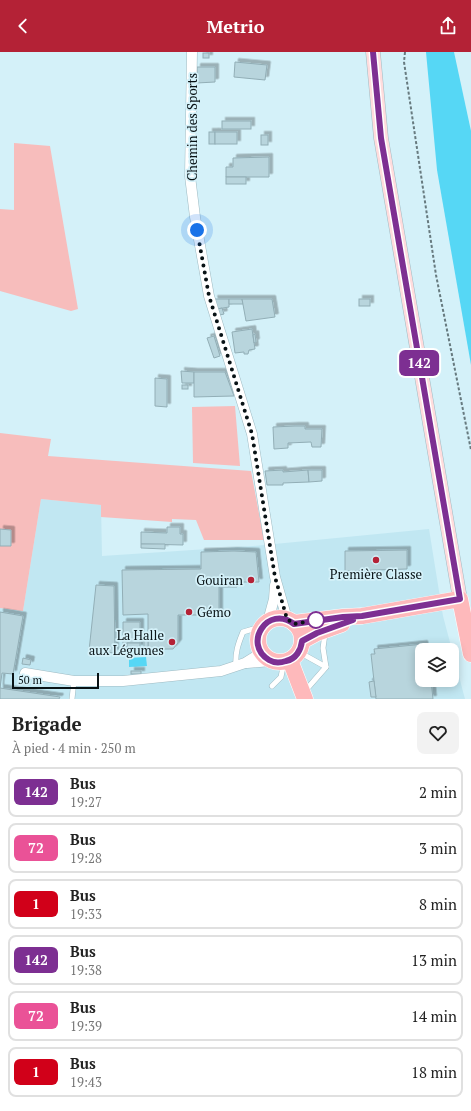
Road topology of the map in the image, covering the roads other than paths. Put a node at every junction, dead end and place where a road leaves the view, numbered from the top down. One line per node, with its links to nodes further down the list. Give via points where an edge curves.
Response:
1 (192, 52): 3 (street, Chemin des Sports, via 190,176 195,217 209,296 252,434)
2 (373, 52): 4 (main road, via 381,138)
3 (275, 577): 6 (street, Chemin des Sports); 7 (street, Chemin des Sports, via 274,599)
4 (460, 599): 5 (main road); 9 (main road)
5 (362, 616): 6 (main road); 8 (main road)
6 (291, 621): 7 (main road, via 274,619); 10 (main road, via 298,628)
7 (266, 624): 10 (main road, via 259,632 258,646); 11 (lane, via 243,632 236,656)
8 (326, 630): 10 (main road, via 317,633); 12 (lane, via 323,648)
9 (471, 654)
10 (285, 655): 11 (street); 12 (lane); 15 (lane, via 281,677); 16 (main road)
11 (240, 664): 14 (street, via 221,671 170,677 123,681)
12 (326, 667): 16 (lane)
13 (25, 673): 14 (street)
14 (74, 681): 17 (lane)
15 (272, 686)
16 (304, 696)
17 (72, 699)

